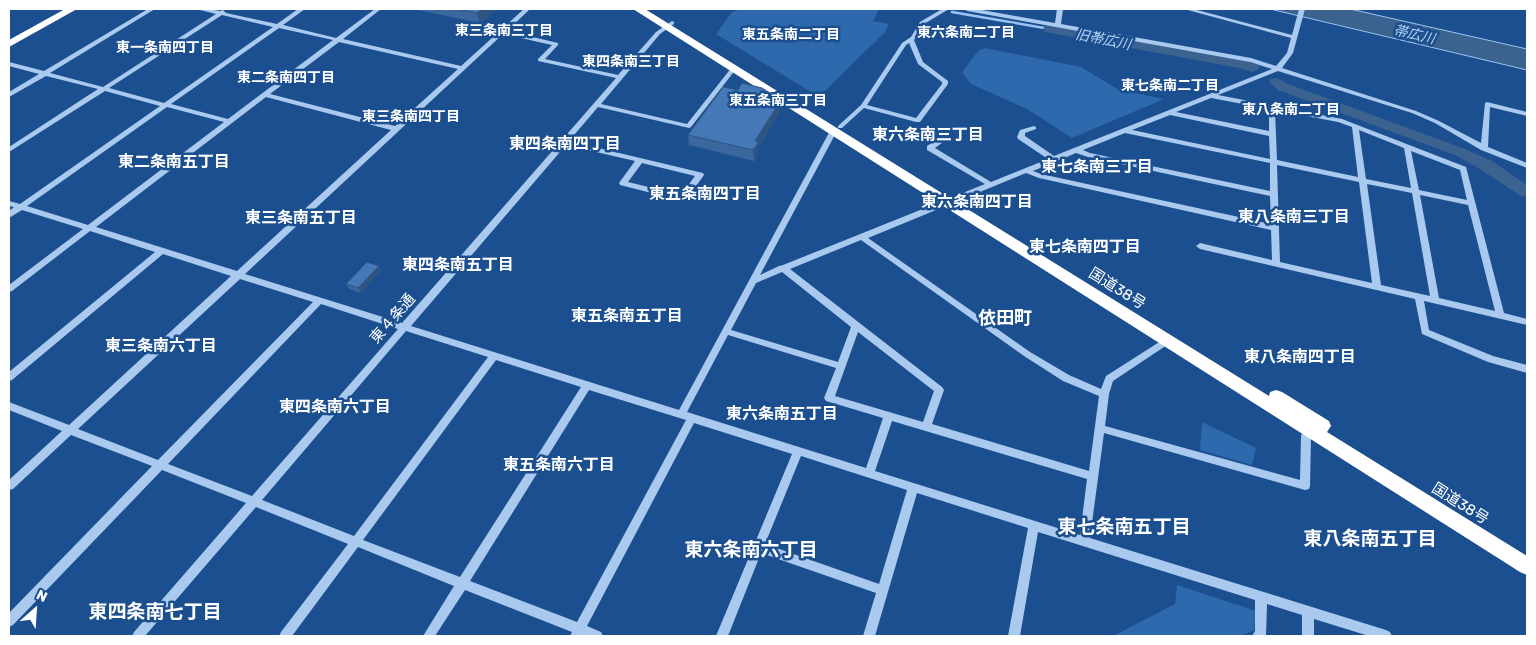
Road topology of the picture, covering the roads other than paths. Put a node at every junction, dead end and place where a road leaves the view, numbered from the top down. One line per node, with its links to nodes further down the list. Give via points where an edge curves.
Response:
1 (72, 9): 23 (highway)
2 (152, 9): 28 (street)
3 (202, 9): 14 (street)
4 (302, 9): 17 (street)
5 (378, 9): 21 (street)
6 (528, 9): 19 (street)
7 (638, 9): 16 (highway, 国道38号)
8 (649, 9): 16 (highway, 国道38号)
9 (946, 9): 22 (street, via 925,19)
10 (967, 9): 15 (street)
11 (1060, 9): 18 (street)
12 (1187, 9): 20 (street)
13 (1302, 9): 20 (street)
14 (224, 11): 17 (street); 30 (street)
15 (994, 11): 18 (street)
16 (668, 24): 26 (highway, 国道38号); 29 (street, 東４条通); 44 (highway, 国道38号)
17 (278, 26): 21 (street); 34 (street)
18 (1058, 26): 27 (street, via 1251,60)
19 (502, 32): 25 (street); 29 (street, via 556,44 540,60)
20 (1295, 36): 27 (street, via 1290,53)
21 (337, 40): 25 (street); 32 (street)
22 (911, 40): 36 (street, via 904,44); 36 (street, via 920,63 945,84 918,121)
23 (9, 44)
24 (9, 64): 28 (street)
25 (463, 68): 43 (street)
26 (734, 68): 35 (street, via 689,126); 44 (highway, 国道38号)
27 (1277, 69): 33 (street); 50 (street, via 1414,112)
28 (44, 74): 30 (street); 31 (street)
29 (620, 77): 35 (street, 東４条通)
30 (103, 89): 34 (street); 51 (street)
31 (9, 95)
32 (264, 96): 40 (street); 43 (street)
33 (1211, 96): 37 (street); 38 (street)
34 (165, 105): 40 (street); 65 (street)
35 (596, 105): 48 (street, 東４条通)
36 (863, 106): 44 (street)
37 (1272, 108): 41 (street, via 1340,120); 46 (street)
38 (1170, 113): 45 (street); 46 (street)
39 (1527, 114): 50 (street, via 1487,104)
40 (230, 122): 67 (street)
41 (1355, 126): 49 (street); 58 (street)
42 (1034, 128): 54 (street, via 1022,132 1022,137)
43 (397, 129): 74 (street)
44 (836, 129): 62 (highway, 国道38号); 75 (street)
45 (1125, 131): 52 (street); 55 (street)
46 (1272, 134): 55 (street)
47 (942, 140): 59 (street, via 930,148)
48 (564, 142): 53 (street); 84 (street, 東４条通)
49 (1407, 147): 60 (street); 64 (street, via 1462,169)
50 (1484, 148): 56 (street)
51 (9, 150)
52 (1078, 150): 54 (street); 61 (street, via 1088,155)
53 (640, 160): 53 (street, via 674,168 700,175 683,198 622,183)
54 (1055, 160): 57 (street)
55 (1274, 163): 58 (street); 61 (street)
56 (1527, 166)
57 (1027, 171): 59 (street); 68 (street)
58 (1362, 181): 60 (street); 76 (street)
59 (991, 185): 62 (street)
60 (1414, 192): 64 (street); 80 (street)
61 (1274, 194): 68 (street)
62 (951, 200): 69 (street); 86 (highway, 国道38号); 111 (highway, 国道38号)
63 (9, 203): 65 (street)
64 (1471, 203): 81 (street)
65 (20, 207): 66 (street); 67 (street)
66 (9, 215)
67 (90, 228): 71 (street); 77 (street)
68 (1275, 228): 72 (street)
69 (863, 238): 73 (street); 92 (street, via 1027,354 1066,378)
70 (1200, 246): 72 (street)
71 (162, 250): 74 (street); 90 (street)
72 (1276, 264): 76 (street)
73 (782, 268): 75 (street); 83 (street)
74 (239, 274): 79 (street); 98 (street)
75 (754, 281): 85 (street)
76 (1377, 287): 78 (street)
77 (9, 289)
78 (1420, 297): 80 (street); 89 (street, via 1426,332 1491,360)
79 (320, 300): 84 (street); 101 (street)
80 (1435, 300): 81 (street)
81 (1500, 315): 82 (street)
82 (1527, 322)
83 (856, 326): 88 (street); 96 (street, via 939,390)
84 (405, 327): 87 (street); 106 (street, 東４条通)
85 (725, 331): 88 (street); 94 (street)
86 (1167, 341): 92 (street, via 1109,379); 99 (highway, 国道38号)
87 (495, 355): 91 (street); 108 (street)
88 (841, 366): 95 (street, via 828,398)
89 (1527, 369)
90 (9, 377)
91 (588, 384): 94 (street); 113 (street)
92 (1104, 394): 97 (street)
93 (9, 406): 98 (street)
94 (686, 416): 100 (street); 118 (street)
95 (889, 416): 96 (street); 102 (street)
96 (926, 427): 103 (street)
97 (1100, 428): 99 (street, via 1305,486 1306,435); 103 (street)
98 (70, 430): 101 (street); 104 (street)
99 (1310, 431): 112 (highway, 国道38号)
100 (798, 451): 102 (street); 110 (street)
101 (160, 465): 106 (street); 117 (street)
102 (869, 473): 105 (street)
103 (1092, 476): 109 (street)
104 (9, 486)
105 (913, 488): 107 (street); 114 (street)
106 (253, 503): 108 (street); 119 (street, 東４条通)
107 (1034, 526): 109 (street); 125 (street)
108 (355, 541): 113 (street); 120 (street)
109 (1084, 542): 115 (street)
110 (758, 547): 114 (street); 123 (street)
111 (1527, 554)
112 (1527, 566)
113 (462, 584): 118 (street); 121 (street)
114 (882, 590): 124 (street)
115 (1261, 597): 116 (street); 126 (street, via 1261,635)
116 (1308, 612): 127 (street); 128 (street)
117 (9, 620)
118 (577, 633): 122 (street)
119 (138, 636)
120 (285, 636)
121 (429, 636)
122 (597, 636)
123 (722, 636)
124 (869, 636)
125 (1014, 636)
126 (1258, 636)
127 (1308, 636)
128 (1386, 636)

